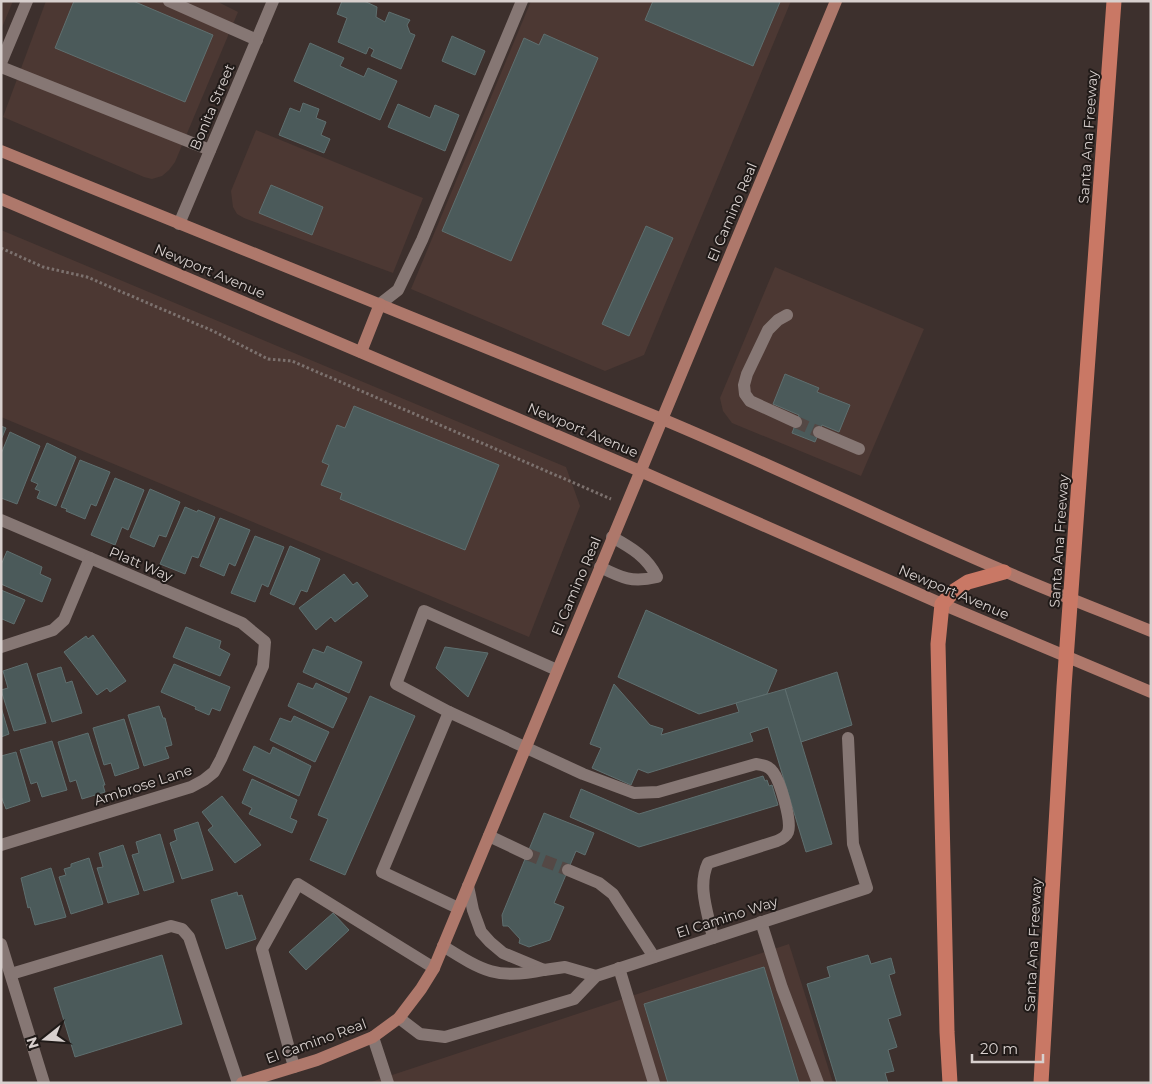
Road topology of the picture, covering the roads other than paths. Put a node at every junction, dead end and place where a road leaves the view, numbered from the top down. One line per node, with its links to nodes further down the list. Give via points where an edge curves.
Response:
1 (27, 1): 8 (street)
2 (169, 1): 7 (street)
3 (273, 1): 7 (street, Bonita Street)
4 (522, 1): 13 (street, via 422,240 398,290)
5 (836, 1): 16 (main road, El Camino Real)
6 (1114, 1): 60 (highway, Santa Ana Freeway, via 1064,688)
7 (257, 40): 9 (street, Bonita Street)
8 (1, 65): 9 (street)
9 (210, 150): 12 (street, Bonita Street)
10 (1, 151): 12 (main road)
11 (1, 199): 15 (main road, Newport Avenue)
12 (179, 224): 13 (main road)
13 (380, 304): 15 (main road); 16 (main road)
14 (787, 316): 17 (street, via 768,330 744,385 750,401)
15 (361, 352): 20 (main road, Newport Avenue)
16 (662, 419): 20 (main road, El Camino Real); 25 (main road)
17 (796, 422)
18 (819, 432): 19 (street)
19 (859, 449)
20 (640, 471): 22 (main road, El Camino Real); 26 (main road, Newport Avenue)
21 (1, 520): 23 (street, Platt Way)
22 (612, 537): 24 (main road, El Camino Real); 24 (street, via 636,550 652,566 657,577 625,579)
23 (90, 558): 28 (street, Platt Way, via 242,623); 29 (street, via 64,620 54,630)
24 (600, 567): 30 (main road, El Camino Real)
25 (1004, 572): 26 (highway, via 968,582); 27 (main road)
26 (942, 604): 31 (main road, Newport Avenue); 59 (highway, via 938,644)
27 (1151, 631)
28 (266, 642): 36 (street, Ambrose Lane, via 263,666 229,744 214,772 204,780)
29 (1, 647)
30 (557, 670): 32 (street, via 424,611 396,684); 34 (main road, El Camino Real)
31 (1151, 692)
32 (449, 712): 34 (street); 40 (street, via 382,872)
33 (848, 738): 41 (street, El Camino Way, via 853,844 867,888)
34 (526, 746): 35 (main road, El Camino Real); 42 (street, via 583,774 634,793 658,792 756,764 772,770 790,821 789,830 777,841 708,863 702,884)
35 (488, 836): 37 (street); 39 (main road, El Camino Real)
36 (1, 846)
37 (527, 854)
38 (568, 870): 45 (street, via 599,883 613,894)
39 (468, 886): 40 (main road, El Camino Real); 48 (street, via 472,910 481,932 490,942 503,953)
40 (458, 908): 44 (main road, El Camino Real)
41 (761, 922): 42 (street, El Camino Way); 58 (street)
42 (713, 938): 45 (street, El Camino Way)
43 (1, 944): 49 (street)
44 (443, 946): 46 (main road, El Camino Real); 48 (street, via 475,965 499,974 520,975)
45 (654, 957): 47 (street, El Camino Way)
46 (434, 968): 51 (main road, El Camino Real); 53 (street, via 298,884 262,949)
47 (619, 968): 50 (street, El Camino Way); 57 (street)
48 (544, 970): 50 (street, via 565,967)
49 (10, 974): 54 (street, via 171,926 182,929 189,937); 55 (street)
50 (596, 976): 51 (street, El Camino Way, via 574,999 445,1037 420,1034)
51 (399, 1018): 52 (main road, El Camino Real)
52 (373, 1037): 53 (main road, El Camino Real); 56 (street)
53 (294, 1067): 54 (main road, El Camino Real)
54 (244, 1082)
55 (44, 1083)
56 (388, 1083)
57 (654, 1083)
58 (818, 1083)
59 (950, 1083)
60 (1041, 1083)

